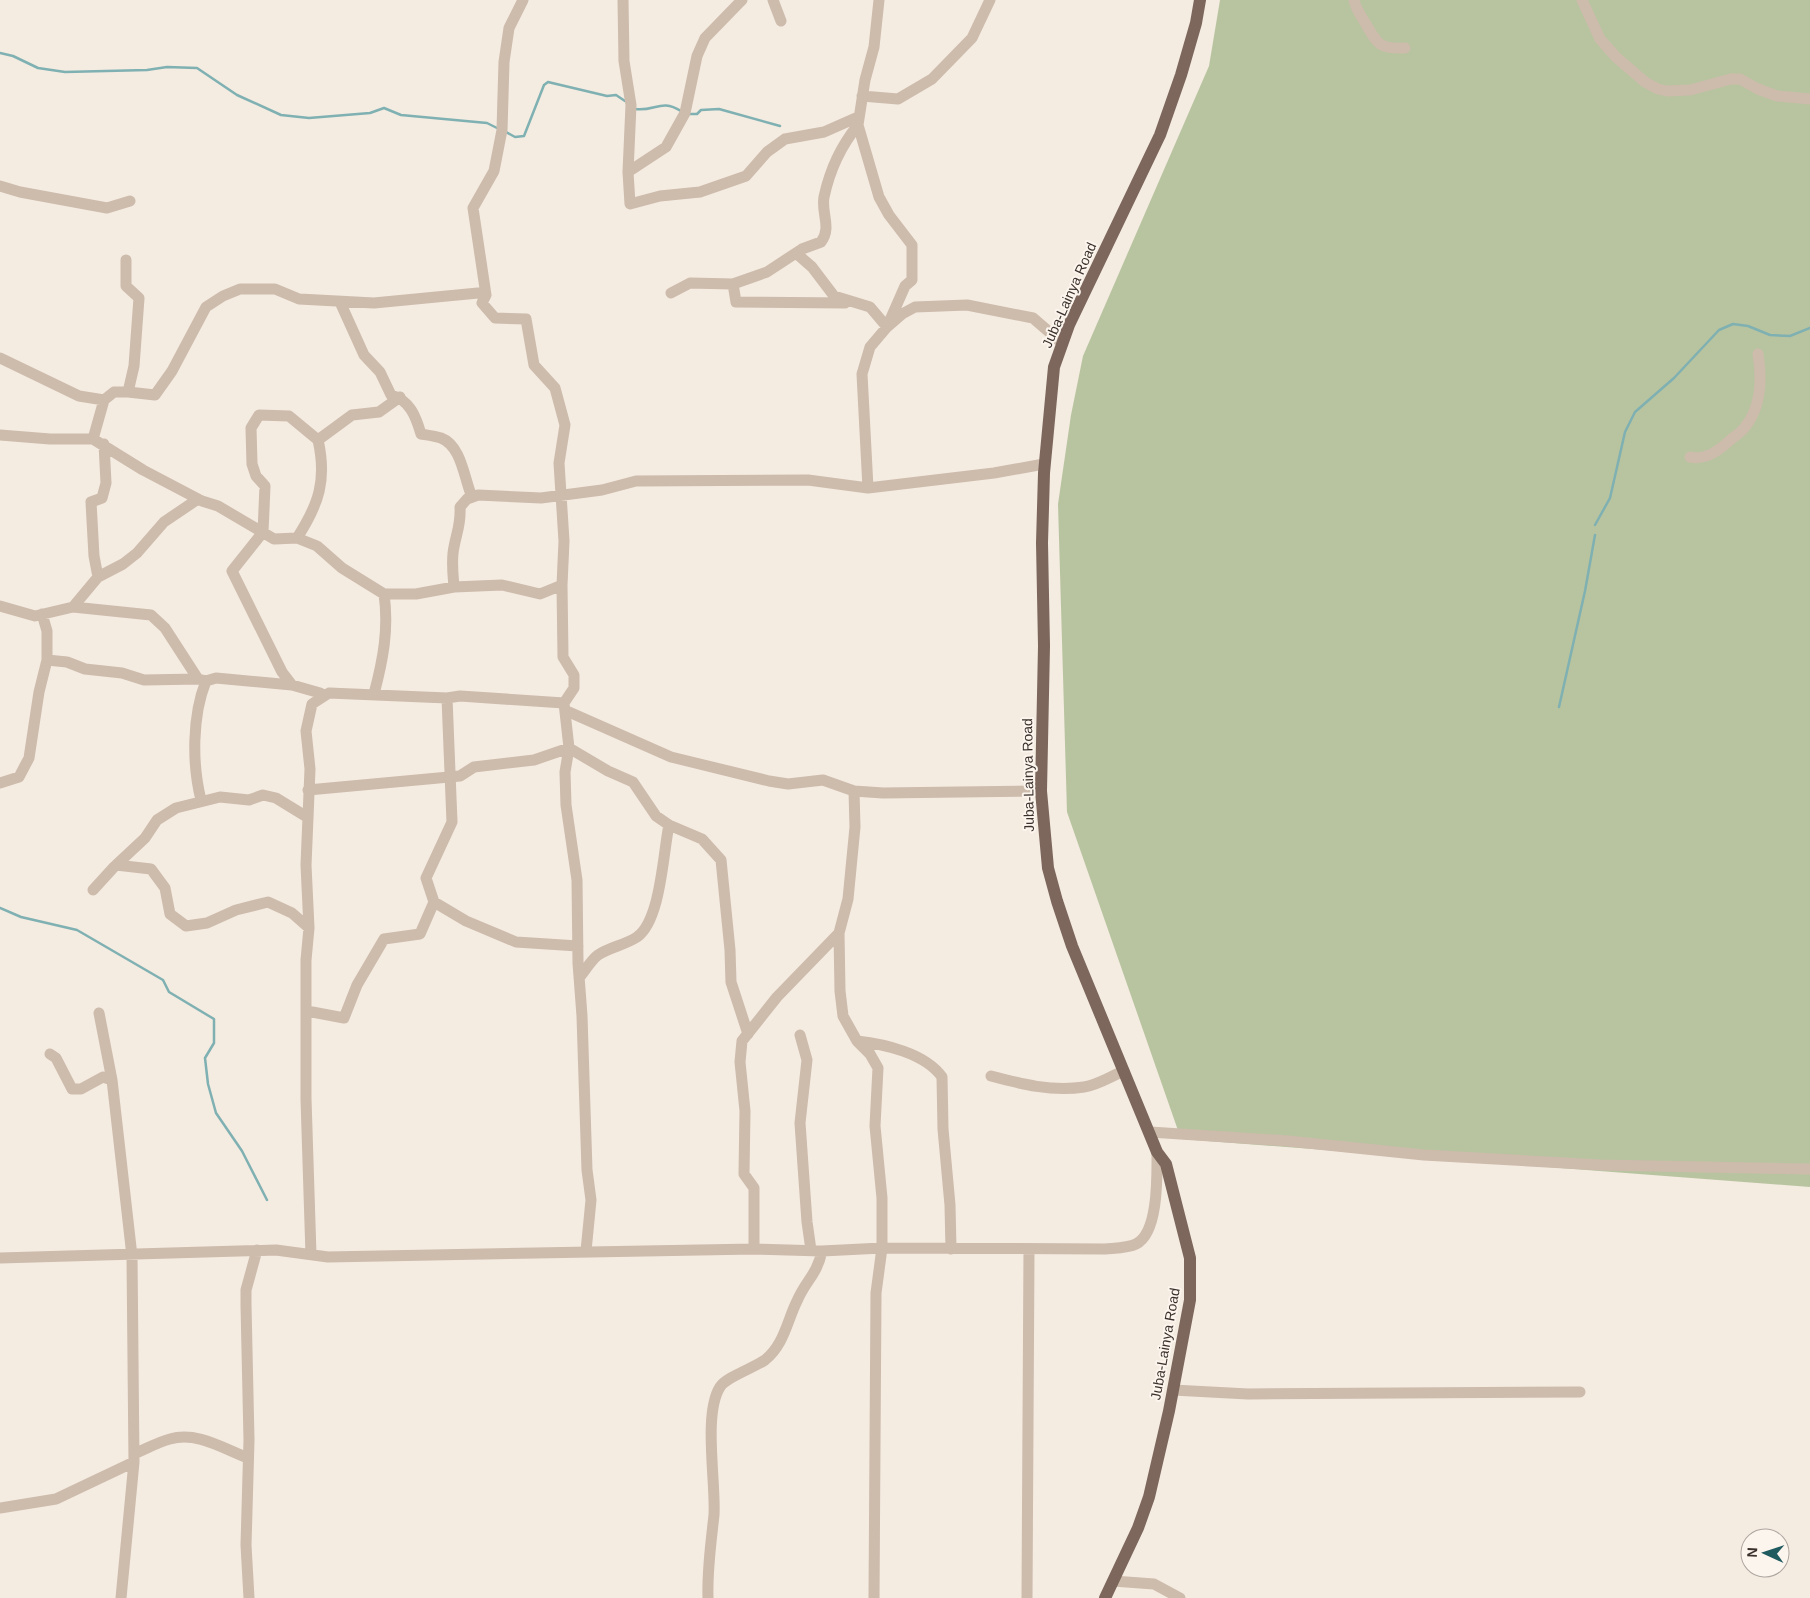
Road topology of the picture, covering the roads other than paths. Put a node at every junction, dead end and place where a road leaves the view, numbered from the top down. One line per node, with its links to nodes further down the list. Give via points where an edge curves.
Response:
1 (523, 0): 22 (street, via 509,28 504,62 502,130 494,171 473,208)
2 (623, 0): 15 (street, via 624,61 631,105)
3 (742, 0): 15 (street, via 705,38 697,56 685,113 666,147)
4 (774, 0): 10 (street)
5 (879, 0): 12 (street, via 874,46)
6 (990, 0): 12 (street, via 972,38 932,79 898,99)
7 (1200, 0): 26 (main road, Juba-Lainya Road, via 1181,76 1160,135)
8 (1354, 0): 11 (street, via 1376,42 1386,48)
9 (1582, 0): 13 (street, via 1600,39 1616,57 1658,89 1690,90 1740,79 1777,96)
10 (781, 21)
11 (1405, 48)
12 (862, 96): 14 (street)
13 (1810, 99)
14 (858, 121): 15 (street, via 824,132 785,139 767,152 746,176 700,192 660,196 630,204); 18 (street, via 838,151 829,180 823,206 827,223 825,235 821,242); 25 (street, via 879,197 912,246 912,280 905,286)
15 (628, 172)
16 (0, 186): 17 (street, via 107,208)
17 (130, 201)
18 (796, 253): 20 (street, via 767,272); 24 (street, via 812,267 834,296)
19 (126, 260): 29 (street, via 126,286 139,298 135,357)
20 (732, 284): 21 (street, via 690,283); 24 (street, via 736,302)
21 (671, 293)
22 (486, 295): 23 (street, via 374,303); 38 (street, via 482,304 495,318 526,319 534,365 555,388 565,425 559,463)
23 (340, 302): 29 (street, via 299,299 275,289 240,289 223,296 206,307 172,371 155,395); 30 (street, via 364,355 380,372 391,394)
24 (857, 303): 25 (street, via 870,307)
25 (887, 327): 26 (street, via 915,307 967,305 1033,318); 37 (street, via 870,347 862,374)
26 (1062, 344): 36 (main road, Juba-Lainya Road, via 1050,386)
27 (1758, 354): 35 (street, via 1761,370 1755,414 1744,429 1723,447 1700,459)
28 (0, 358): 31 (street, via 72,393)
29 (128, 392): 31 (street, via 114,392)
30 (400, 397): 33 (street, via 379,412 352,414); 39 (street, via 416,414 421,434 443,439 458,455)
31 (104, 400): 34 (street)
32 (0, 435): 34 (street)
33 (318, 440): 41 (street, via 289,416 259,415 251,428 252,464 256,476 266,486); 42 (street, via 323,463 320,490 312,515)
34 (98, 441): 40 (street, via 143,470); 43 (street, via 106,483 102,498 91,502)
35 (1690, 457)
36 (1044, 464): 37 (street); 62 (main road, Juba-Lainya Road)
37 (868, 488): 38 (street, via 808,480 636,481 602,490)
38 (562, 494): 39 (street, via 541,498 490,494); 44 (street)
39 (472, 497): 45 (street, via 460,507 461,523 452,568)
40 (198, 499): 41 (street, via 218,506); 43 (street, via 164,522 123,564)
41 (263, 532): 42 (street, via 274,539); 52 (street, via 232,571 282,672)
42 (297, 538): 46 (street, via 317,546 342,568)
43 (98, 577): 48 (street)
44 (562, 585): 45 (street, via 540,594 502,585); 56 (street, via 563,657 574,675 574,688)
45 (454, 587): 46 (street, via 416,594)
46 (384, 594): 53 (street, via 388,617)
47 (0, 606): 49 (street, via 35,616)
48 (73, 608): 49 (street); 51 (street, via 151,615)
49 (42, 614): 50 (street, via 47,630)
50 (47, 660): 51 (street, via 144,680); 59 (street, via 29,758 19,777)
51 (202, 680): 52 (street, via 216,678); 63 (street, via 196,733 196,782)
52 (292, 685): 54 (street)
53 (374, 694): 54 (street, via 329,693); 55 (street)
54 (323, 696): 60 (street, via 312,704 308,716)
55 (447, 698): 56 (street, via 460,696); 58 (street)
56 (566, 708): 57 (street); 61 (street, via 671,757 788,784 823,780)
57 (569, 748): 58 (street, via 534,760 474,767 468,773); 65 (street, via 633,782 656,816); 71 (street, via 565,772 566,805 577,880)
58 (450, 777): 60 (street); 68 (street, via 452,822 426,878)
59 (0, 783)
60 (308, 790): 64 (street)
61 (854, 791): 62 (street, via 883,794); 70 (street, via 855,827 848,899)
62 (1040, 791): 79 (main road, Juba-Lainya Road, via 1048,868 1056,902)
63 (201, 800): 64 (street, via 220,796 249,800 263,795 276,798); 66 (street, via 176,808 157,820 145,838)
64 (307, 818): 69 (street)
65 (670, 825): 72 (street, via 653,913 638,936 597,955); 75 (street, via 702,839 721,860 731,982)
66 (116, 865): 67 (street); 69 (street, via 151,869 165,888 170,914 186,926 208,923 236,910 268,902 292,914)
67 (93, 890)
68 (434, 902): 71 (street, via 459,917 516,942); 73 (street, via 420,934 384,939 356,985 344,1018)
69 (309, 928): 73 (street)
70 (839, 933): 75 (street, via 777,998); 77 (street, via 843,1016)
71 (578, 946): 72 (street)
72 (579, 978): 91 (street, via 591,1200)
73 (307, 1011): 92 (street)
74 (99, 1013): 81 (street)
75 (748, 1034): 85 (street, via 742,1041 740,1062 745,1111 744,1174 754,1188)
76 (800, 1035): 88 (street, via 807,1060 800,1123 801,1149)
77 (857, 1041): 86 (street, via 878,1068 875,1126 882,1198); 89 (street, via 898,1048 931,1065 942,1077)
78 (50, 1054): 81 (street, via 56,1058 72,1088 81,1089 103,1077)
79 (1124, 1070): 80 (street, via 1090,1085 1069,1088 1025,1086); 82 (main road, Juba-Lainya Road)
80 (990, 1076)
81 (112, 1080): 93 (street)
82 (1150, 1132): 83 (main road, Juba-Lainya Road); 84 (street, via 1288,1141 1424,1155 1592,1165)
83 (1157, 1152): 90 (street, via 1156,1195 1144,1238 1136,1244 1105,1249); 95 (main road, Juba-Lainya Road, via 1166,1164 1173,1187 1192,1267 1190,1300)
84 (1810, 1169)
85 (754, 1248): 88 (street); 91 (street)
86 (882, 1248): 88 (street); 89 (street); 104 (street, via 876,1293)
87 (257, 1250): 92 (street); 93 (street); 98 (street, via 246,1290)
88 (816, 1250): 103 (street, via 816,1272 802,1291 776,1349 753,1368 722,1384 715,1399 711,1449 715,1474 714,1515 707,1573)
89 (951, 1250): 90 (street)
90 (1029, 1250): 105 (street)
91 (586, 1252): 92 (street)
92 (311, 1255)
93 (132, 1256): 94 (street); 97 (street)
94 (0, 1258)
95 (1173, 1390): 96 (street, via 1248,1394); 100 (main road, Juba-Lainya Road, via 1149,1497)
96 (1580, 1392)
97 (134, 1458): 98 (street, via 169,1439 187,1437); 99 (street, via 56,1499); 101 (street)
98 (248, 1458): 102 (street, via 246,1544)
99 (0, 1508)
100 (1113, 1581): 106 (main road, Juba-Lainya Road); 107 (street, via 1154,1584)
101 (121, 1598)
102 (249, 1598)
103 (708, 1598)
104 (874, 1598)
105 (1027, 1598)
106 (1105, 1598)
107 (1180, 1598)

